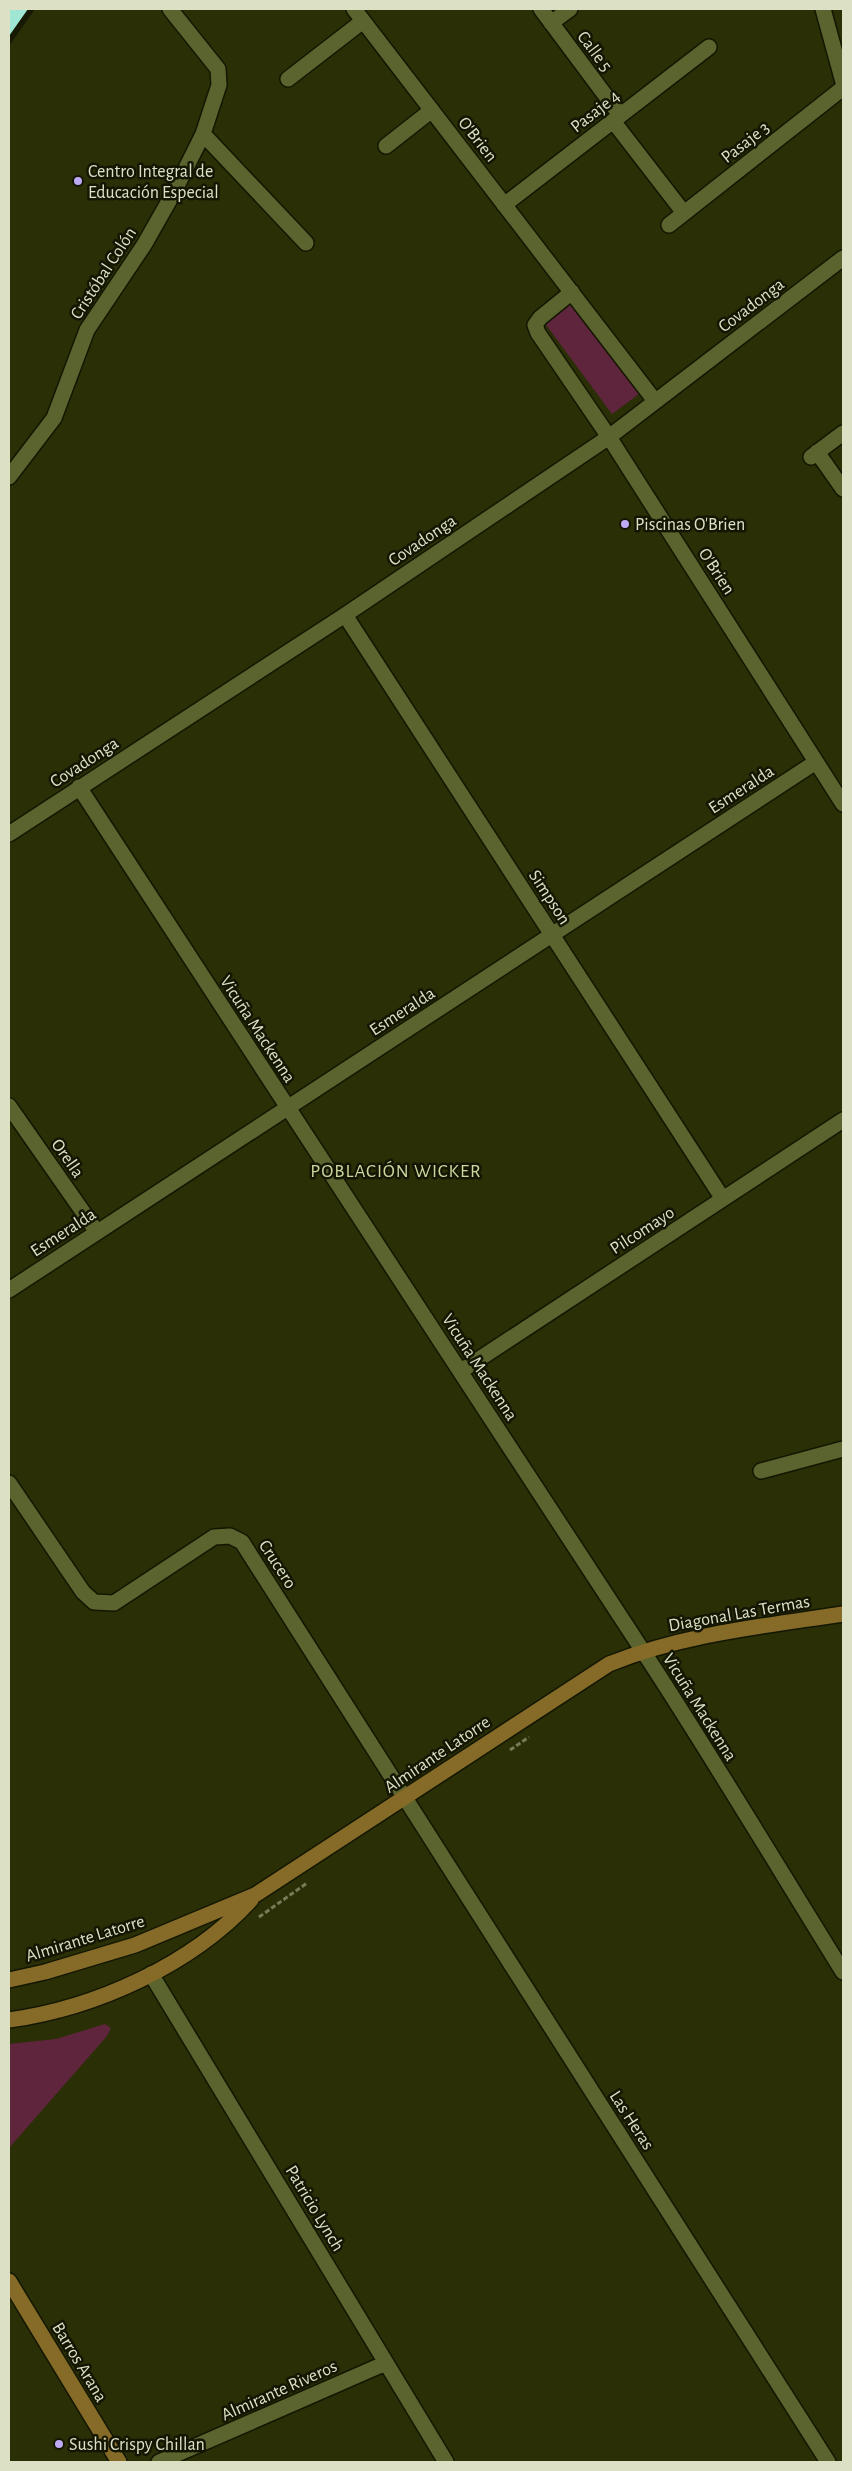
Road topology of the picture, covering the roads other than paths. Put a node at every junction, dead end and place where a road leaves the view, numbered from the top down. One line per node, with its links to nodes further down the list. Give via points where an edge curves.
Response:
1 (170, 9): 13 (street, Cristóbal Colón, via 218,69 219,85)
2 (541, 9): 6 (street, Calle 5)
3 (570, 9): 6 (street)
4 (823, 9): 9 (street)
5 (359, 15): 8 (street); 11 (street, O'Brien)
6 (551, 23): 12 (street, Calle 5)
7 (710, 47): 12 (street, Pasaje 4)
8 (288, 79)
9 (843, 82)
10 (843, 88): 16 (street, Pasaje 3)
11 (432, 110): 14 (street); 15 (street, O'Brien)
12 (616, 118): 15 (street, Pasaje 4); 16 (street, Calle 5)
13 (203, 134): 18 (street); 24 (street, Cristóbal Colón, via 144,245 87,330 54,418)
14 (386, 146)
15 (504, 205): 20 (street, O'Brien)
16 (684, 213): 17 (street, Pasaje 3)
17 (669, 225)
18 (306, 243)
19 (843, 258): 21 (street, Covadonga)
20 (572, 292): 21 (street, O'Brien); 23 (street, O'Brien, via 535,325)
21 (655, 401): 23 (street, Covadonga)
22 (843, 433): 25 (street, via 813,455)
23 (609, 437): 26 (street, Covadonga); 27 (street, O'Brien)
24 (9, 477)
25 (843, 490)
26 (345, 615): 28 (street, Covadonga); 31 (street, Simpson)
27 (816, 762): 29 (street, O'Brien); 31 (street, Esmeralda)
28 (79, 787): 30 (street, Covadonga); 33 (street, Vicuña Mackenna)
29 (843, 804)
30 (9, 834)
31 (552, 935): 33 (street, Esmeralda); 35 (street, Simpson)
32 (9, 1106): 36 (street, Orella)
33 (287, 1109): 36 (street, Esmeralda); 38 (street, Vicuña Mackenna)
34 (843, 1120): 35 (street, Pilcomayo)
35 (723, 1199): 38 (street, Pilcomayo)
36 (98, 1232): 37 (street, Esmeralda)
37 (9, 1290)
38 (461, 1371): 43 (street, Vicuña Mackenna)
39 (843, 1449): 40 (street)
40 (761, 1471)
41 (9, 1484): 44 (street, Crucero, via 83,1592 101,1604 120,1600 214,1537 225,1535 242,1542)
42 (843, 1614): 43 (main road, Diagonal Las Termas, via 718,1632)
43 (642, 1652): 44 (main road, Almirante Latorre, via 586,1677); 46 (street, Vicuña Mackenna)
44 (404, 1798): 45 (main road, Almirante Latorre); 52 (street, Las Heras)
45 (255, 1895): 47 (main road, Almirante Latorre, via 224,1927); 48 (main road, Almirante Latorre, via 135,1945)
46 (843, 1972)
47 (152, 1974): 49 (main road, Almirante Latorre, via 65,2009); 51 (street, Patricio Lynch)
48 (9, 1980)
49 (9, 2020)
50 (9, 2281): 53 (main road, Barros Arana)
51 (386, 2363): 54 (street, Almirante Riveros); 55 (street, Patricio Lynch)
52 (822, 2460)
53 (119, 2462)
54 (159, 2462)
55 (446, 2462)

